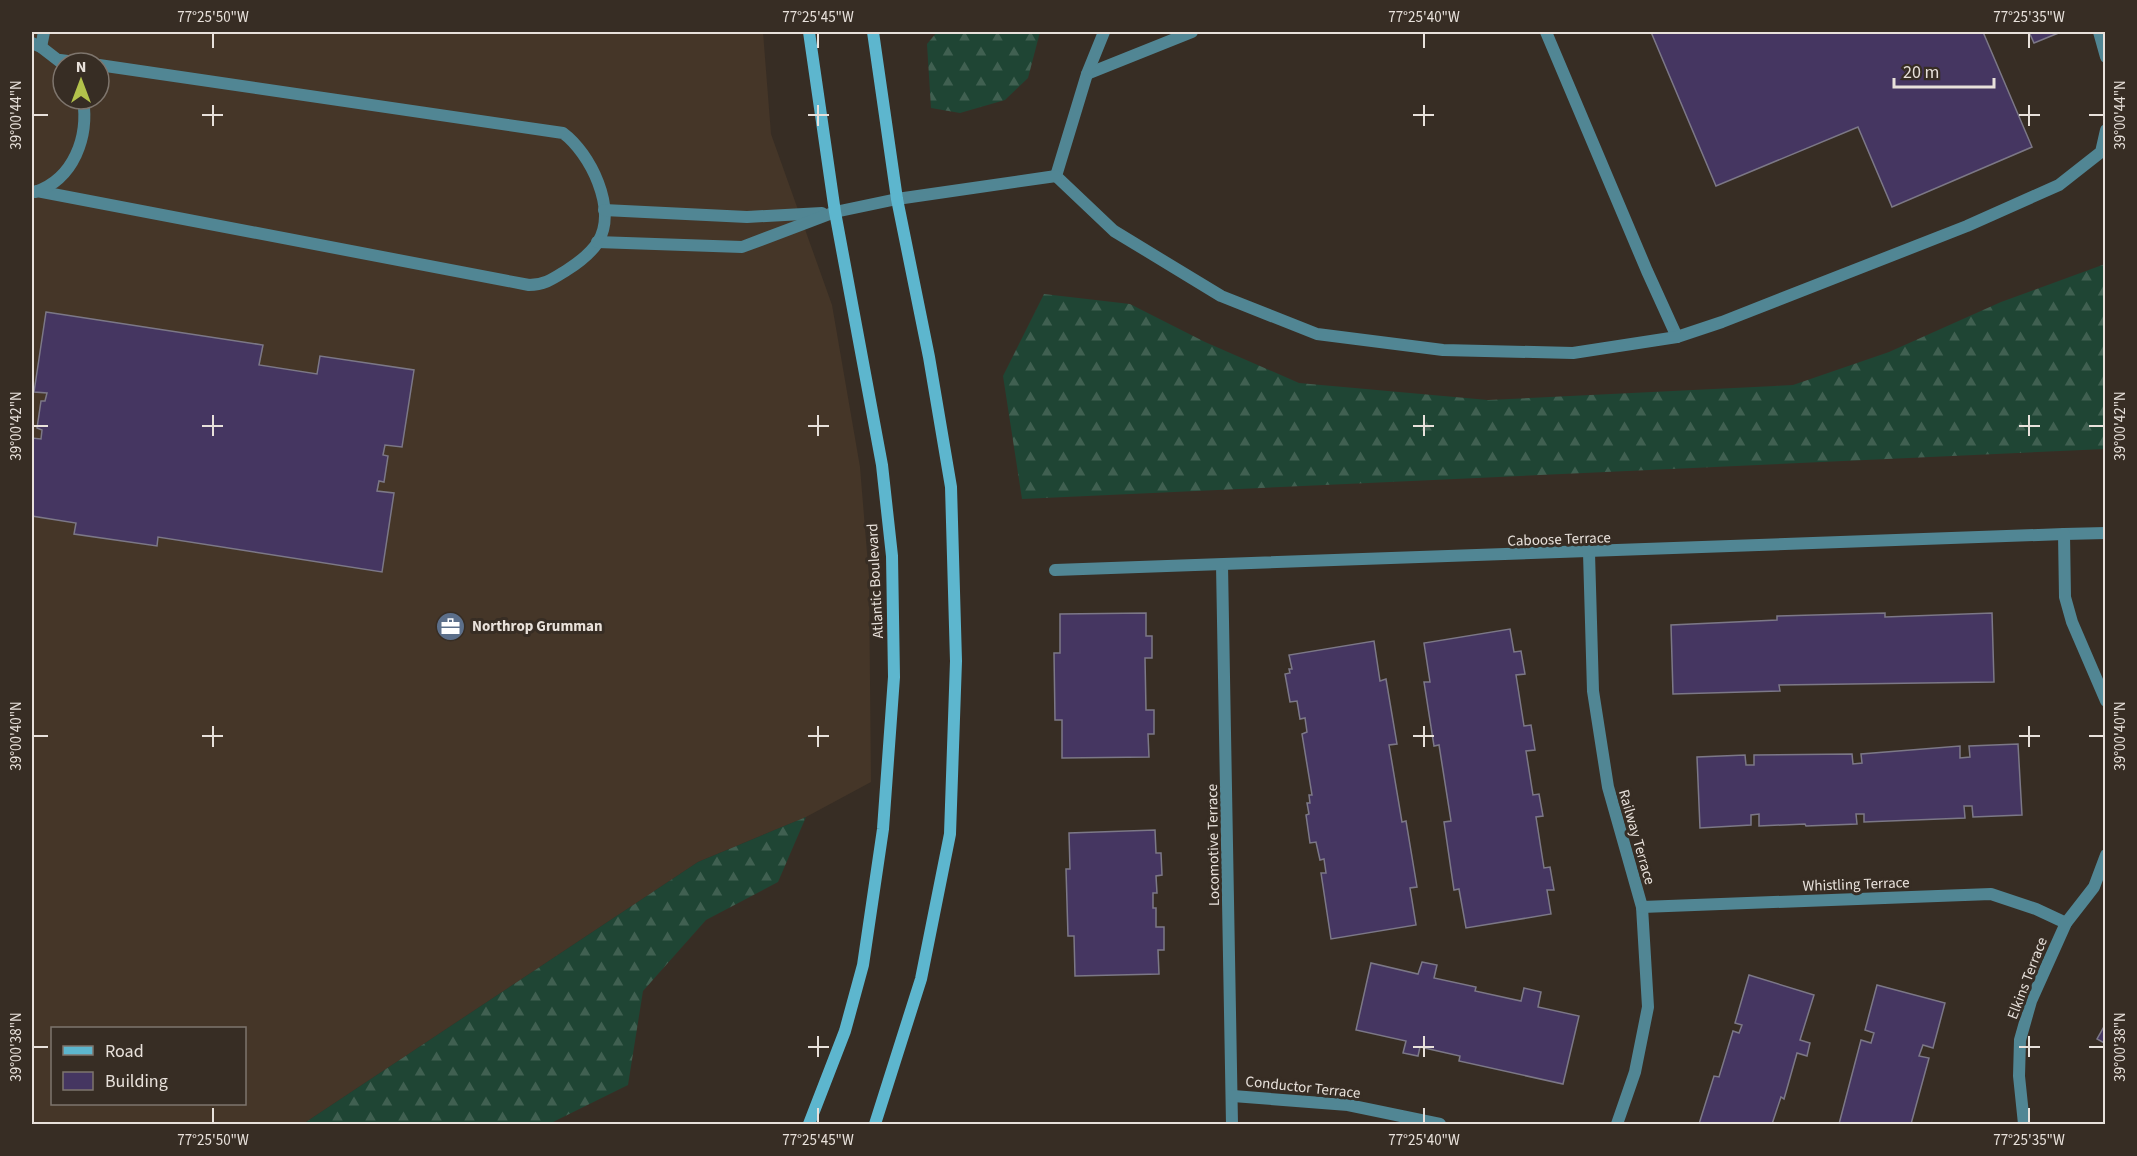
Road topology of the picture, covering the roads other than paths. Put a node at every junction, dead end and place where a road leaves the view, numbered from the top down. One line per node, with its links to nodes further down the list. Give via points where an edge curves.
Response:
1 (44, 32): 8 (street)
2 (809, 32): 19 (main road, Atlantic Boulevard)
3 (873, 32): 17 (main road)
4 (1104, 32): 12 (street)
5 (1192, 32): 12 (street)
6 (1546, 32): 21 (street)
7 (2099, 32): 10 (street)
8 (37, 45): 9 (street)
9 (51, 55)
10 (2106, 57)
11 (111, 67): 18 (street, via 563,133 586,157)
12 (1087, 74): 15 (street)
13 (83, 111): 16 (street, via 84,134 76,157 59,178)
14 (2106, 130): 21 (street, via 2101,152 2059,185 1915,247)
15 (1056, 176): 17 (street); 21 (street, via 1114,231 1221,296 1317,334 1443,350 1573,353)
16 (34, 193): 20 (street, via 529,285 541,285 580,262)
17 (897, 199): 19 (street); 33 (main road, via 951,487 956,661 950,834 921,979)
18 (604, 210): 19 (street, via 747,217); 20 (street)
19 (835, 212): 20 (street, via 742,247); 32 (main road, Atlantic Boulevard, via 882,465 892,556 894,677 884,829 862,965 845,1031)
20 (597, 242)
21 (1677, 337)
22 (2106, 533): 23 (street, Caboose Terrace)
23 (2064, 534): 24 (street, Caboose Terrace); 27 (street, via 2065,597)
24 (1589, 553): 25 (street, Caboose Terrace); 29 (street, Railway Terrace, via 1593,691 1608,787)
25 (1222, 565): 26 (street, Caboose Terrace); 31 (street, Locomotive Terrace)
26 (1055, 570)
27 (2106, 700)
28 (2106, 855): 30 (street, Elkins Terrace, via 2094,887)
29 (1642, 907): 30 (street, Whistling Terrace, via 1991,894); 36 (street, Railway Terrace, via 1648,1007 1635,1072)
30 (2066, 923): 37 (street, Elkins Terrace, via 2038,983 2020,1040)
31 (1233, 1096): 34 (street, Locomotive Terrace); 35 (street, Conductor Terrace, via 1348,1105)
32 (809, 1125)
33 (875, 1125)
34 (1232, 1125)
35 (1440, 1125)
36 (1617, 1125)
37 (2024, 1125)

